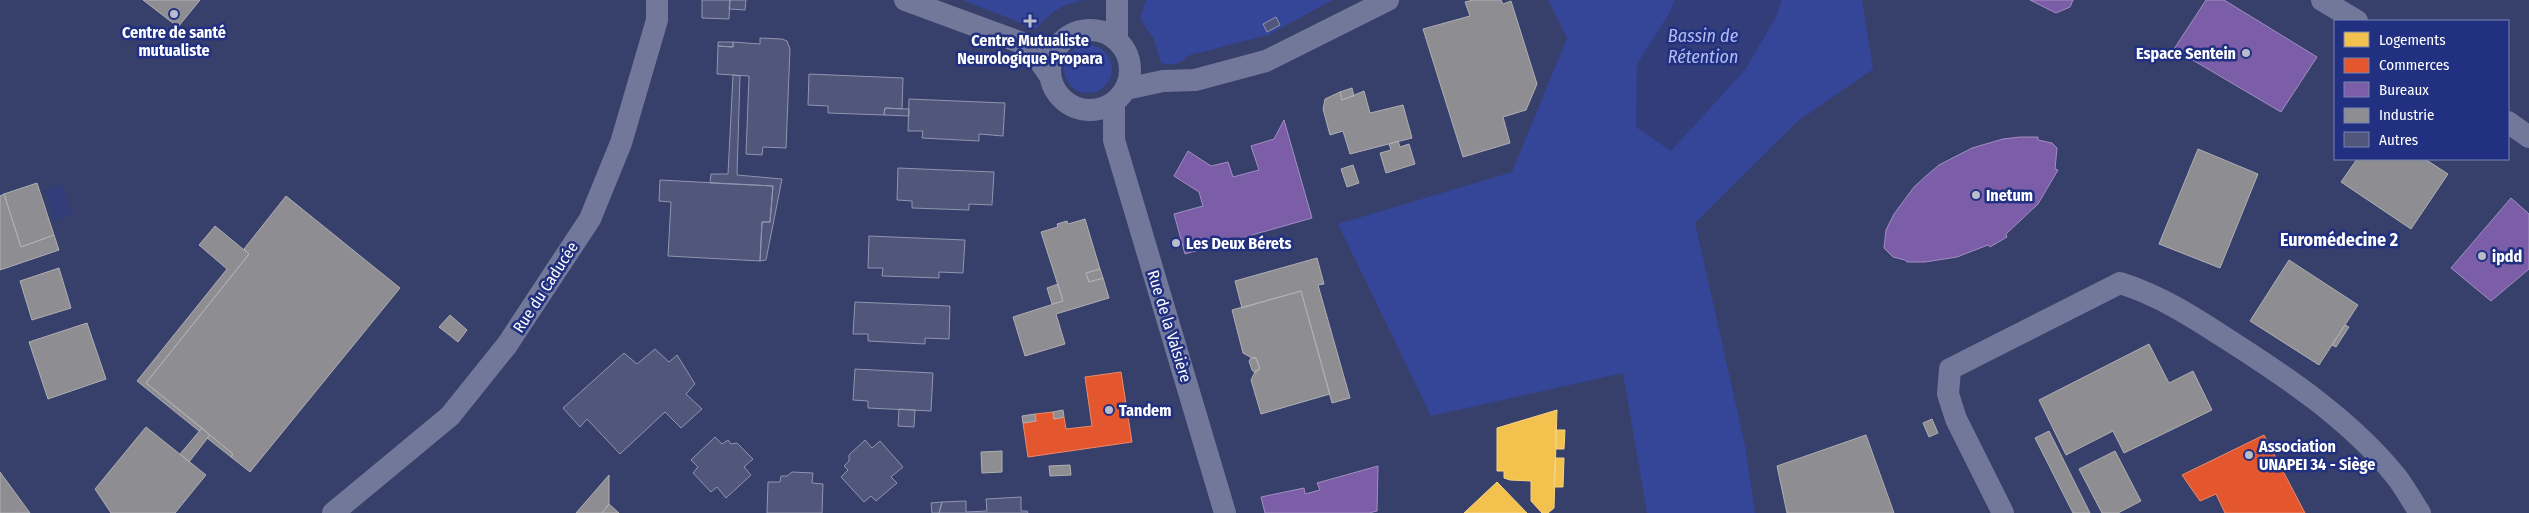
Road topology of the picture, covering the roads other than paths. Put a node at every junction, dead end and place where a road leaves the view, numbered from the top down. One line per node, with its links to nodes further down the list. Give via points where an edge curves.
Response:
1 (657, 0): 18 (street, Rue du Caducée, via 657,20 621,143 590,219 507,345 450,416)
2 (905, 0): 9 (street)
3 (1109, 0): 8 (street)
4 (1117, 0): 10 (street)
5 (1388, 0): 12 (street, via 1266,61 1195,80)
6 (2322, 0): 7 (street)
7 (2355, 20)
8 (1075, 34): 9 (street); 10 (street, via 1096,30); 11 (street, via 1053,55)
9 (1022, 43): 11 (street)
10 (1121, 44): 12 (street); 13 (street, via 1131,68)
11 (1050, 76): 14 (street, via 1060,97)
12 (1163, 81): 13 (street)
13 (1120, 96): 14 (street, via 1092,110); 17 (street, Rue de la Valsière)
14 (1080, 109): 17 (street)
15 (2509, 123): 16 (street)
16 (2529, 138)
17 (1114, 140): 19 (street, Rue de la Valsière)
18 (333, 513)
19 (1225, 513)
20 (2003, 513): 21 (street, via 1956,419 1948,394 1950,370 2120,283 2143,290 2194,318 2278,372 2316,401 2358,436 2395,476)
21 (2420, 513)

